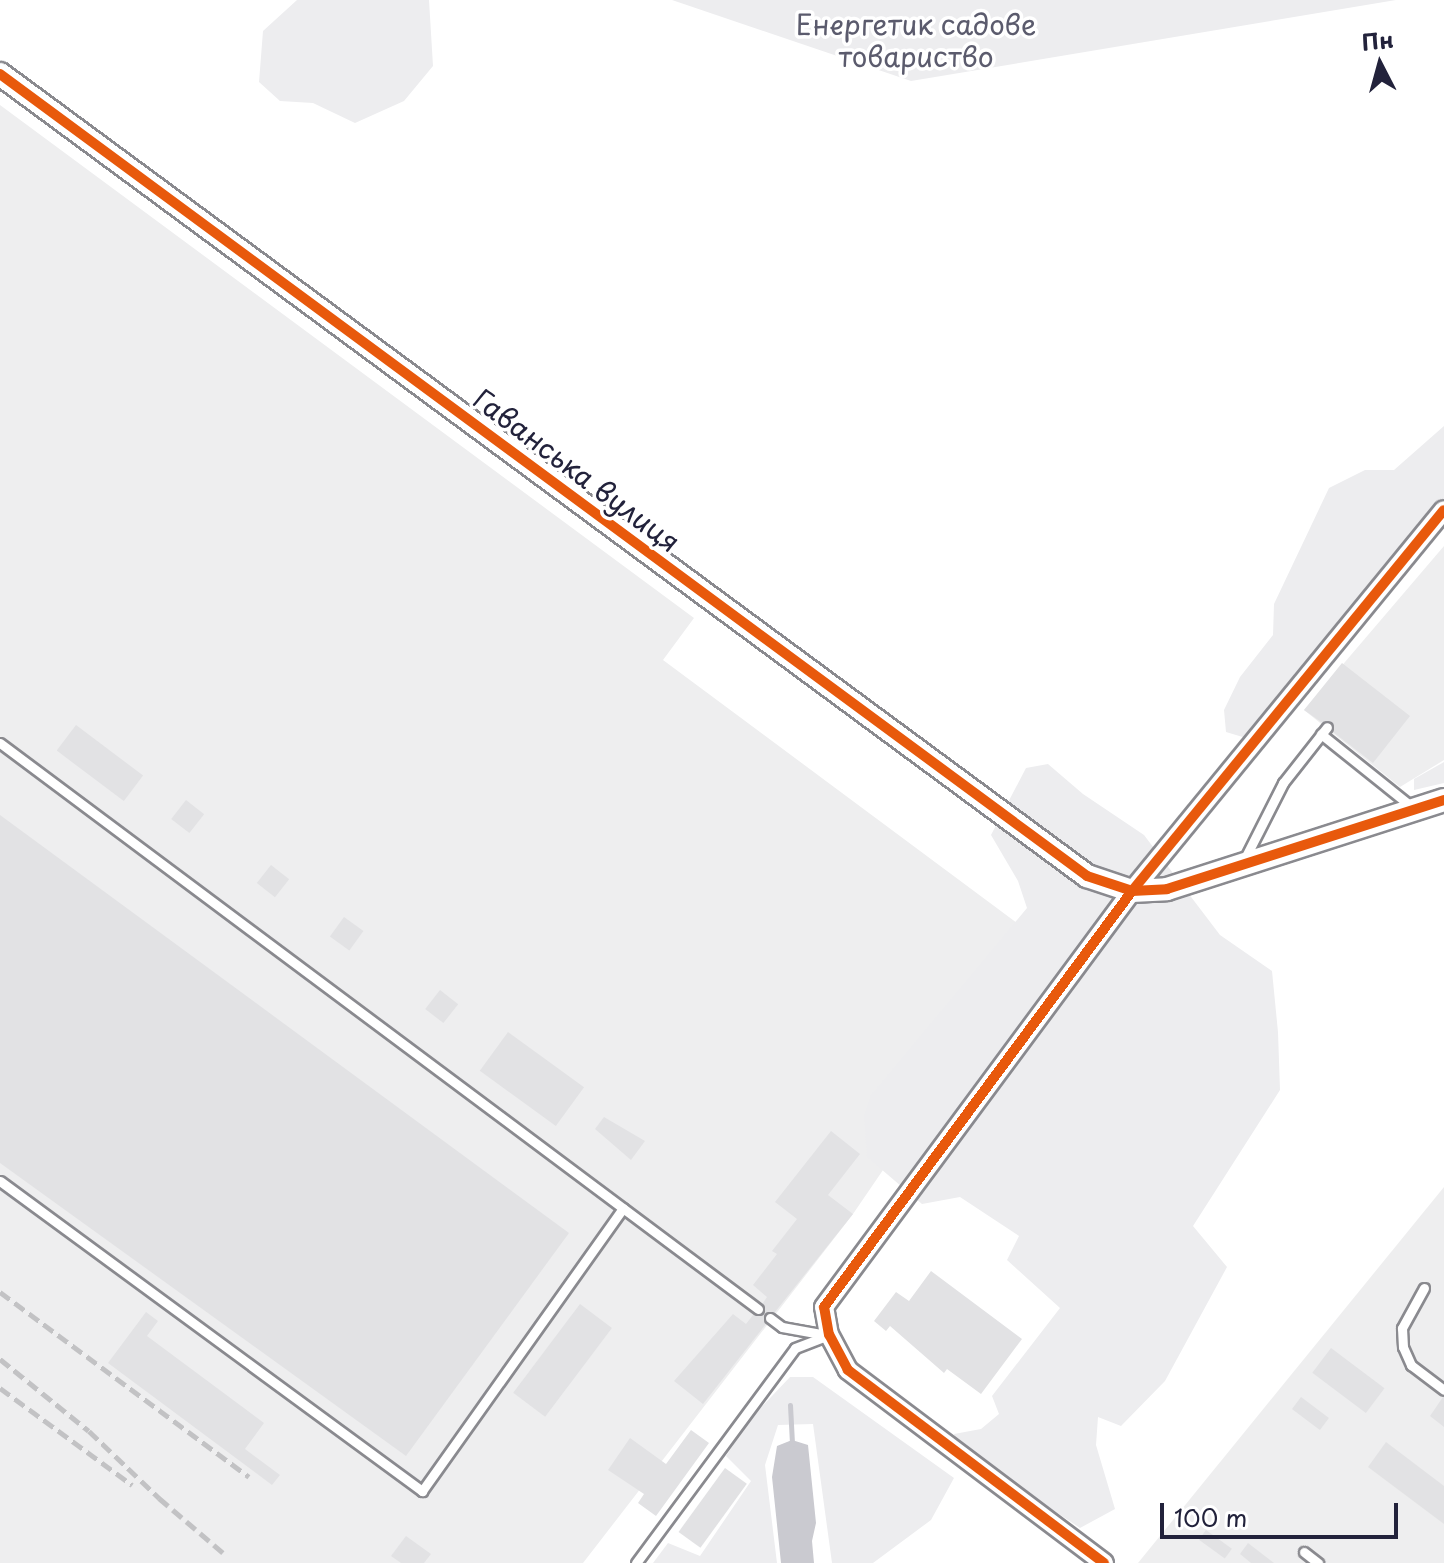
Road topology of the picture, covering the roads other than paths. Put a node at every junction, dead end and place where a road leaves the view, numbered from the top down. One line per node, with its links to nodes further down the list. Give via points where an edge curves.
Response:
1 (0, 74): 6 (street, Гаванська вулиця, via 1029,837 1087,876)
2 (1444, 510): 6 (street)
3 (0, 743): 8 (lane)
4 (1435, 806): 5 (street); 5 (lane, via 1324,730 1283,783)
5 (1242, 865): 6 (street, via 1167,889)
6 (1132, 891): 12 (street, via 824,1307)
7 (0, 1181): 8 (lane, via 422,1491)
8 (623, 1208): 10 (lane)
9 (1424, 1288): 13 (lane, via 1402,1328 1403,1347 1411,1365)
10 (758, 1309)
11 (770, 1318): 12 (lane, via 782,1327)
12 (829, 1335): 15 (lane, via 795,1348); 16 (street, via 848,1370)
13 (1444, 1390)
14 (1304, 1552): 17 (lane)
15 (636, 1563)
16 (1104, 1563)
17 (1318, 1563)

